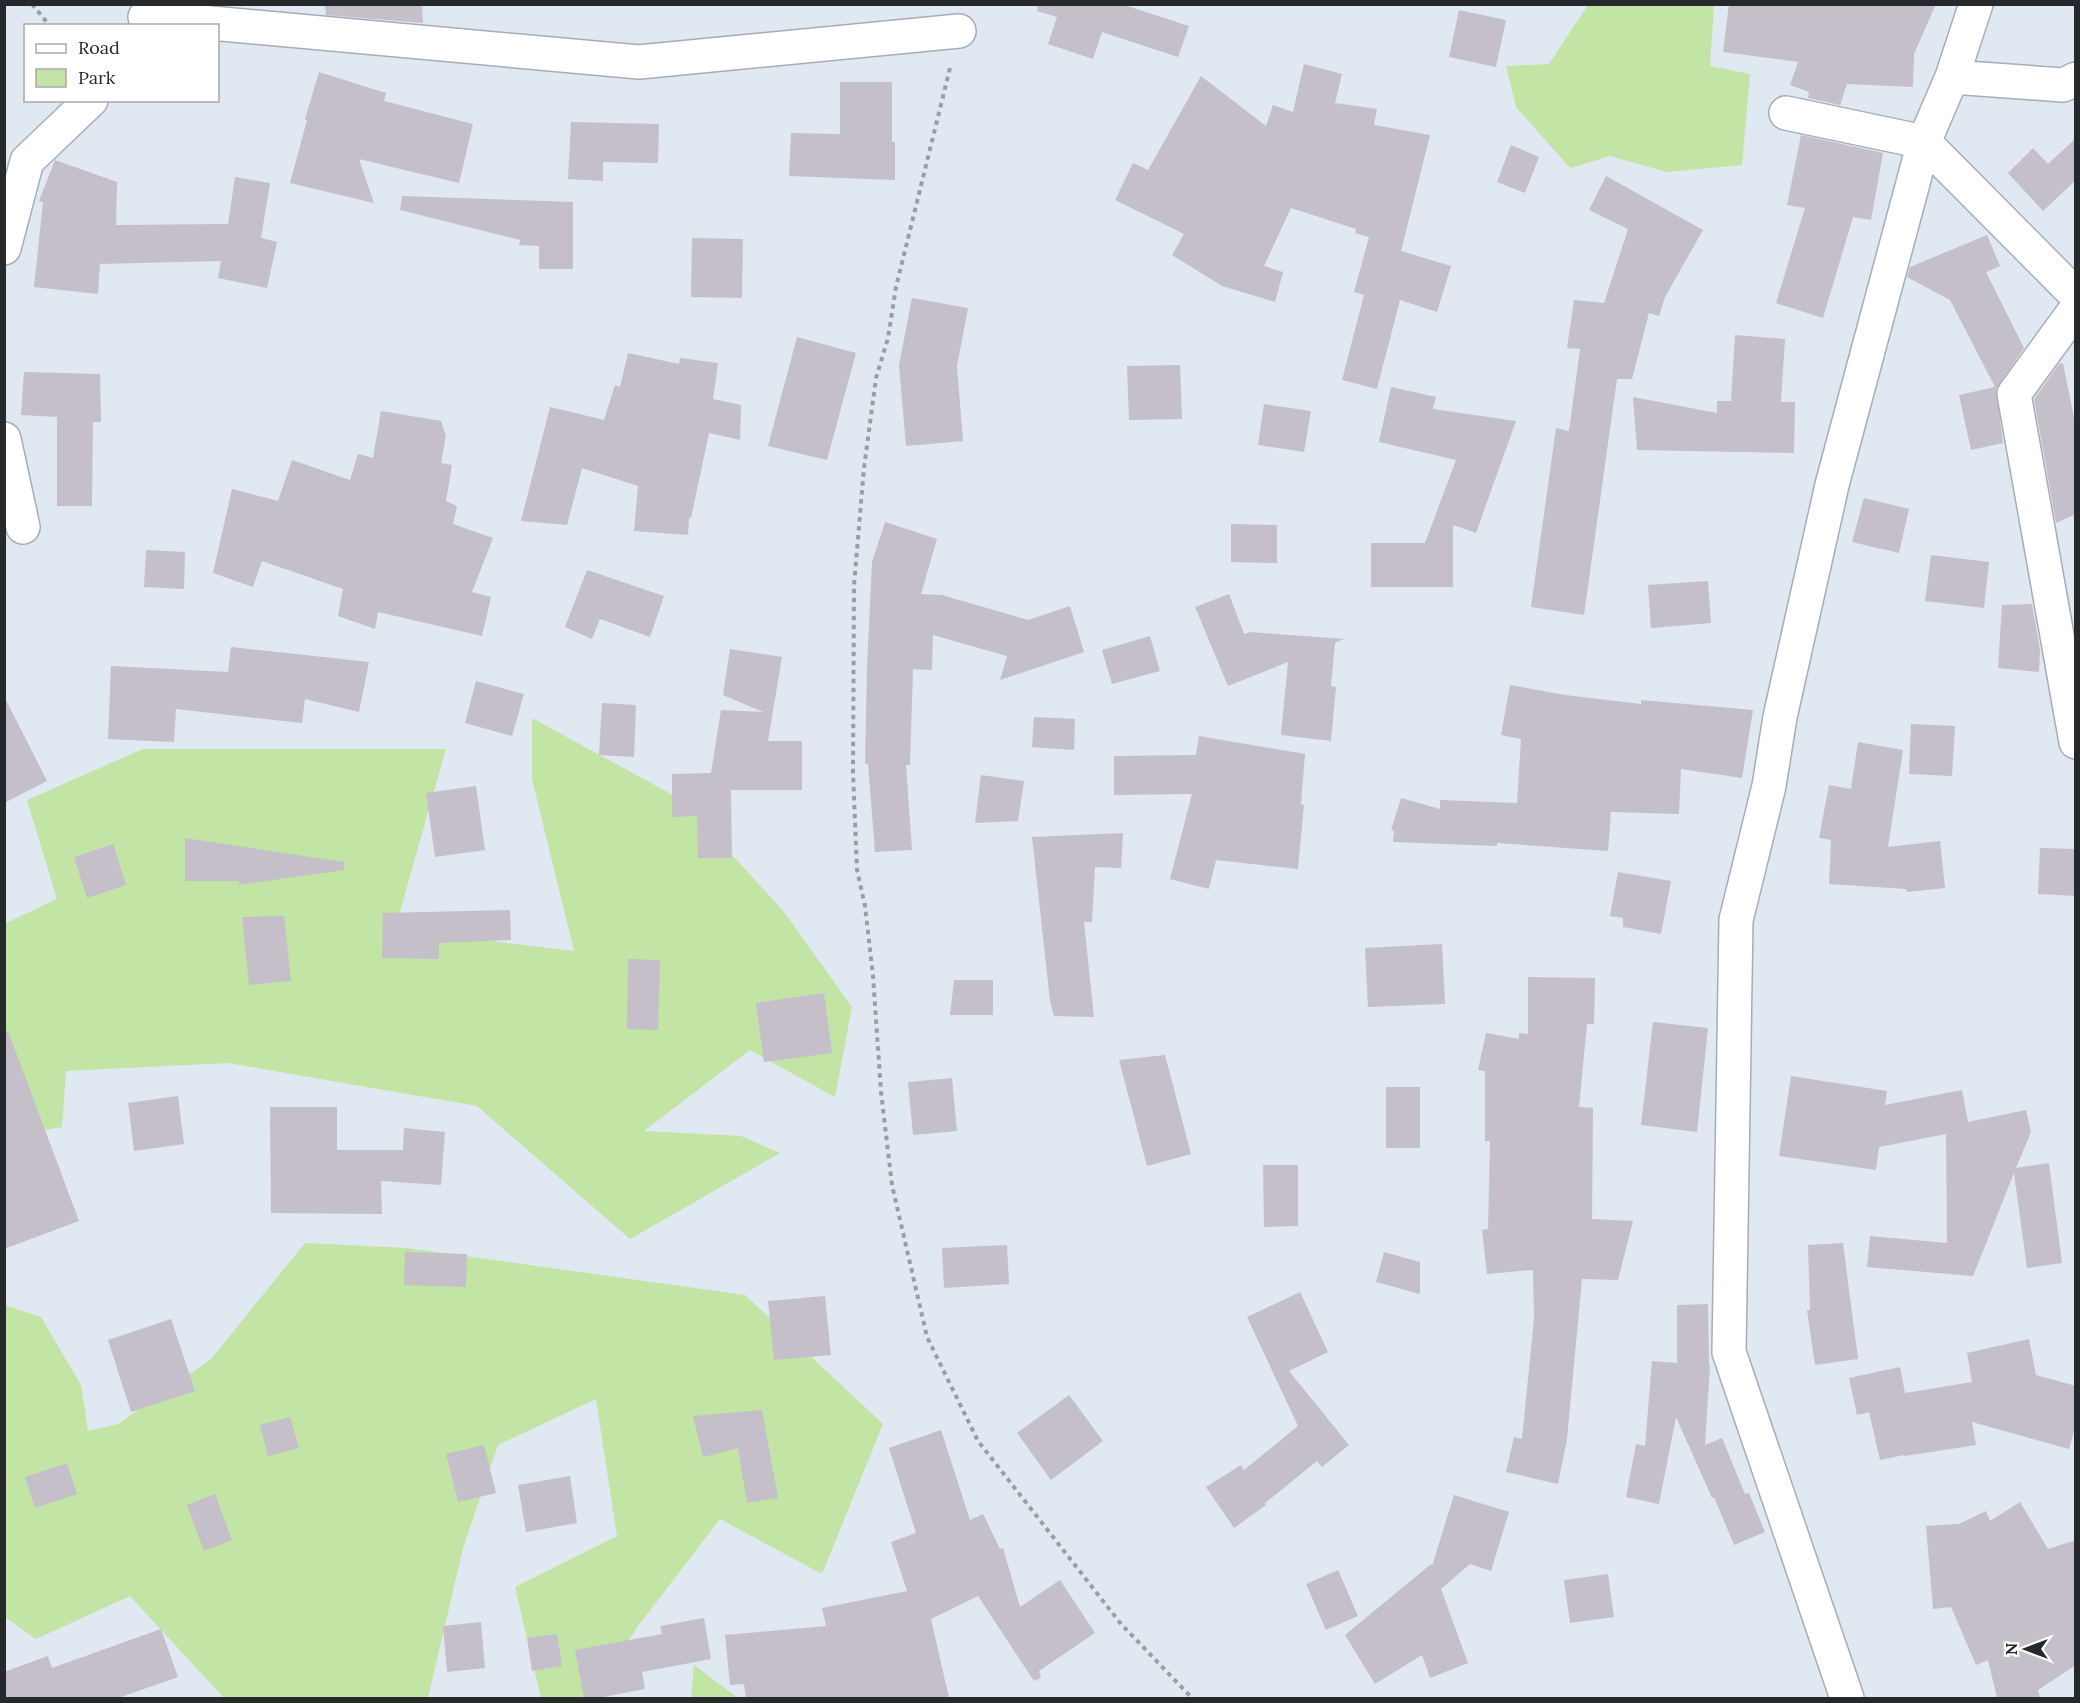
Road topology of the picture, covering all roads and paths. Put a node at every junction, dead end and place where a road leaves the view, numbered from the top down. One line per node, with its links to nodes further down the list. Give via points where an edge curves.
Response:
1 (32, 4): 4 (path)
2 (1976, 4): 6 (street)
3 (146, 16): 5 (street, via 639,62)
4 (48, 24)
5 (959, 31): 17 (path, via 876,378 854,585 857,870 865,906 892,1185 927,1337 978,1441 1121,1624)
6 (1952, 78): 7 (street, via 2063,85); 10 (street)
7 (2076, 79)
8 (89, 102): 11 (street, via 27,161)
9 (1786, 113): 10 (street)
10 (1924, 142): 12 (street); 18 (street, via 1833,485 1780,717 1769,786 1736,920 1729,1352)
11 (4, 248)
12 (2076, 295)
13 (2076, 309): 16 (street, via 2014,394)
14 (4, 439): 15 (street)
15 (23, 527)
16 (2076, 742)
17 (1192, 1698)
18 (1847, 1698)

